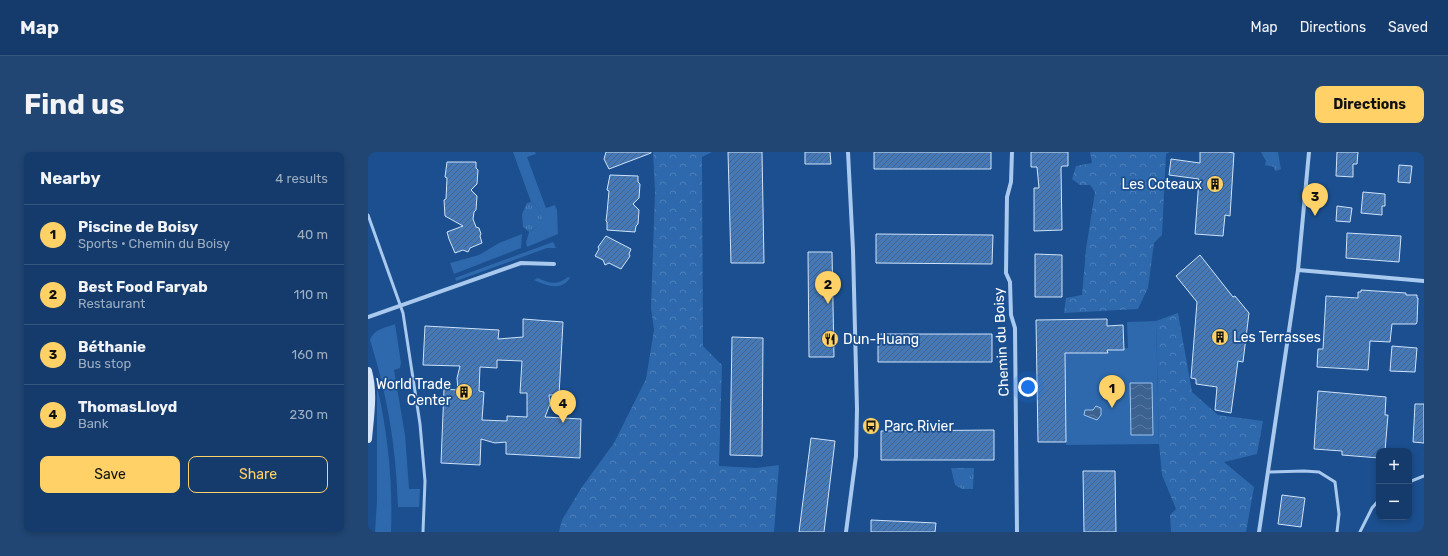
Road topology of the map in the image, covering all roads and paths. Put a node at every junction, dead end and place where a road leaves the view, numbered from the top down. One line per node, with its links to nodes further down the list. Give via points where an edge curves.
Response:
1 (848, 152): 17 (street, via 853,250 856,456)
2 (1012, 152): 18 (street, Chemin du Boisy, via 1011,182 1007,197 1006,273 1010,282 1011,314 1015,328)
3 (1309, 152): 6 (street)
4 (368, 215): 8 (lane)
5 (554, 264): 8 (street, via 521,263)
6 (1298, 270): 7 (street); 12 (street)
7 (1424, 281)
8 (401, 306): 9 (street); 16 (lane, via 420,424 424,474)
9 (368, 317)
10 (368, 371): 11 (street, via 372,401)
11 (368, 439)
12 (1268, 472): 19 (street); 20 (lane, via 1319,472 1335,482 1339,514)
13 (1424, 476): 14 (lane)
14 (1412, 481)
15 (1376, 503): 21 (lane)
16 (423, 532)
17 (846, 532)
18 (1017, 532)
19 (1259, 532)
20 (1337, 532)
21 (1360, 532)

